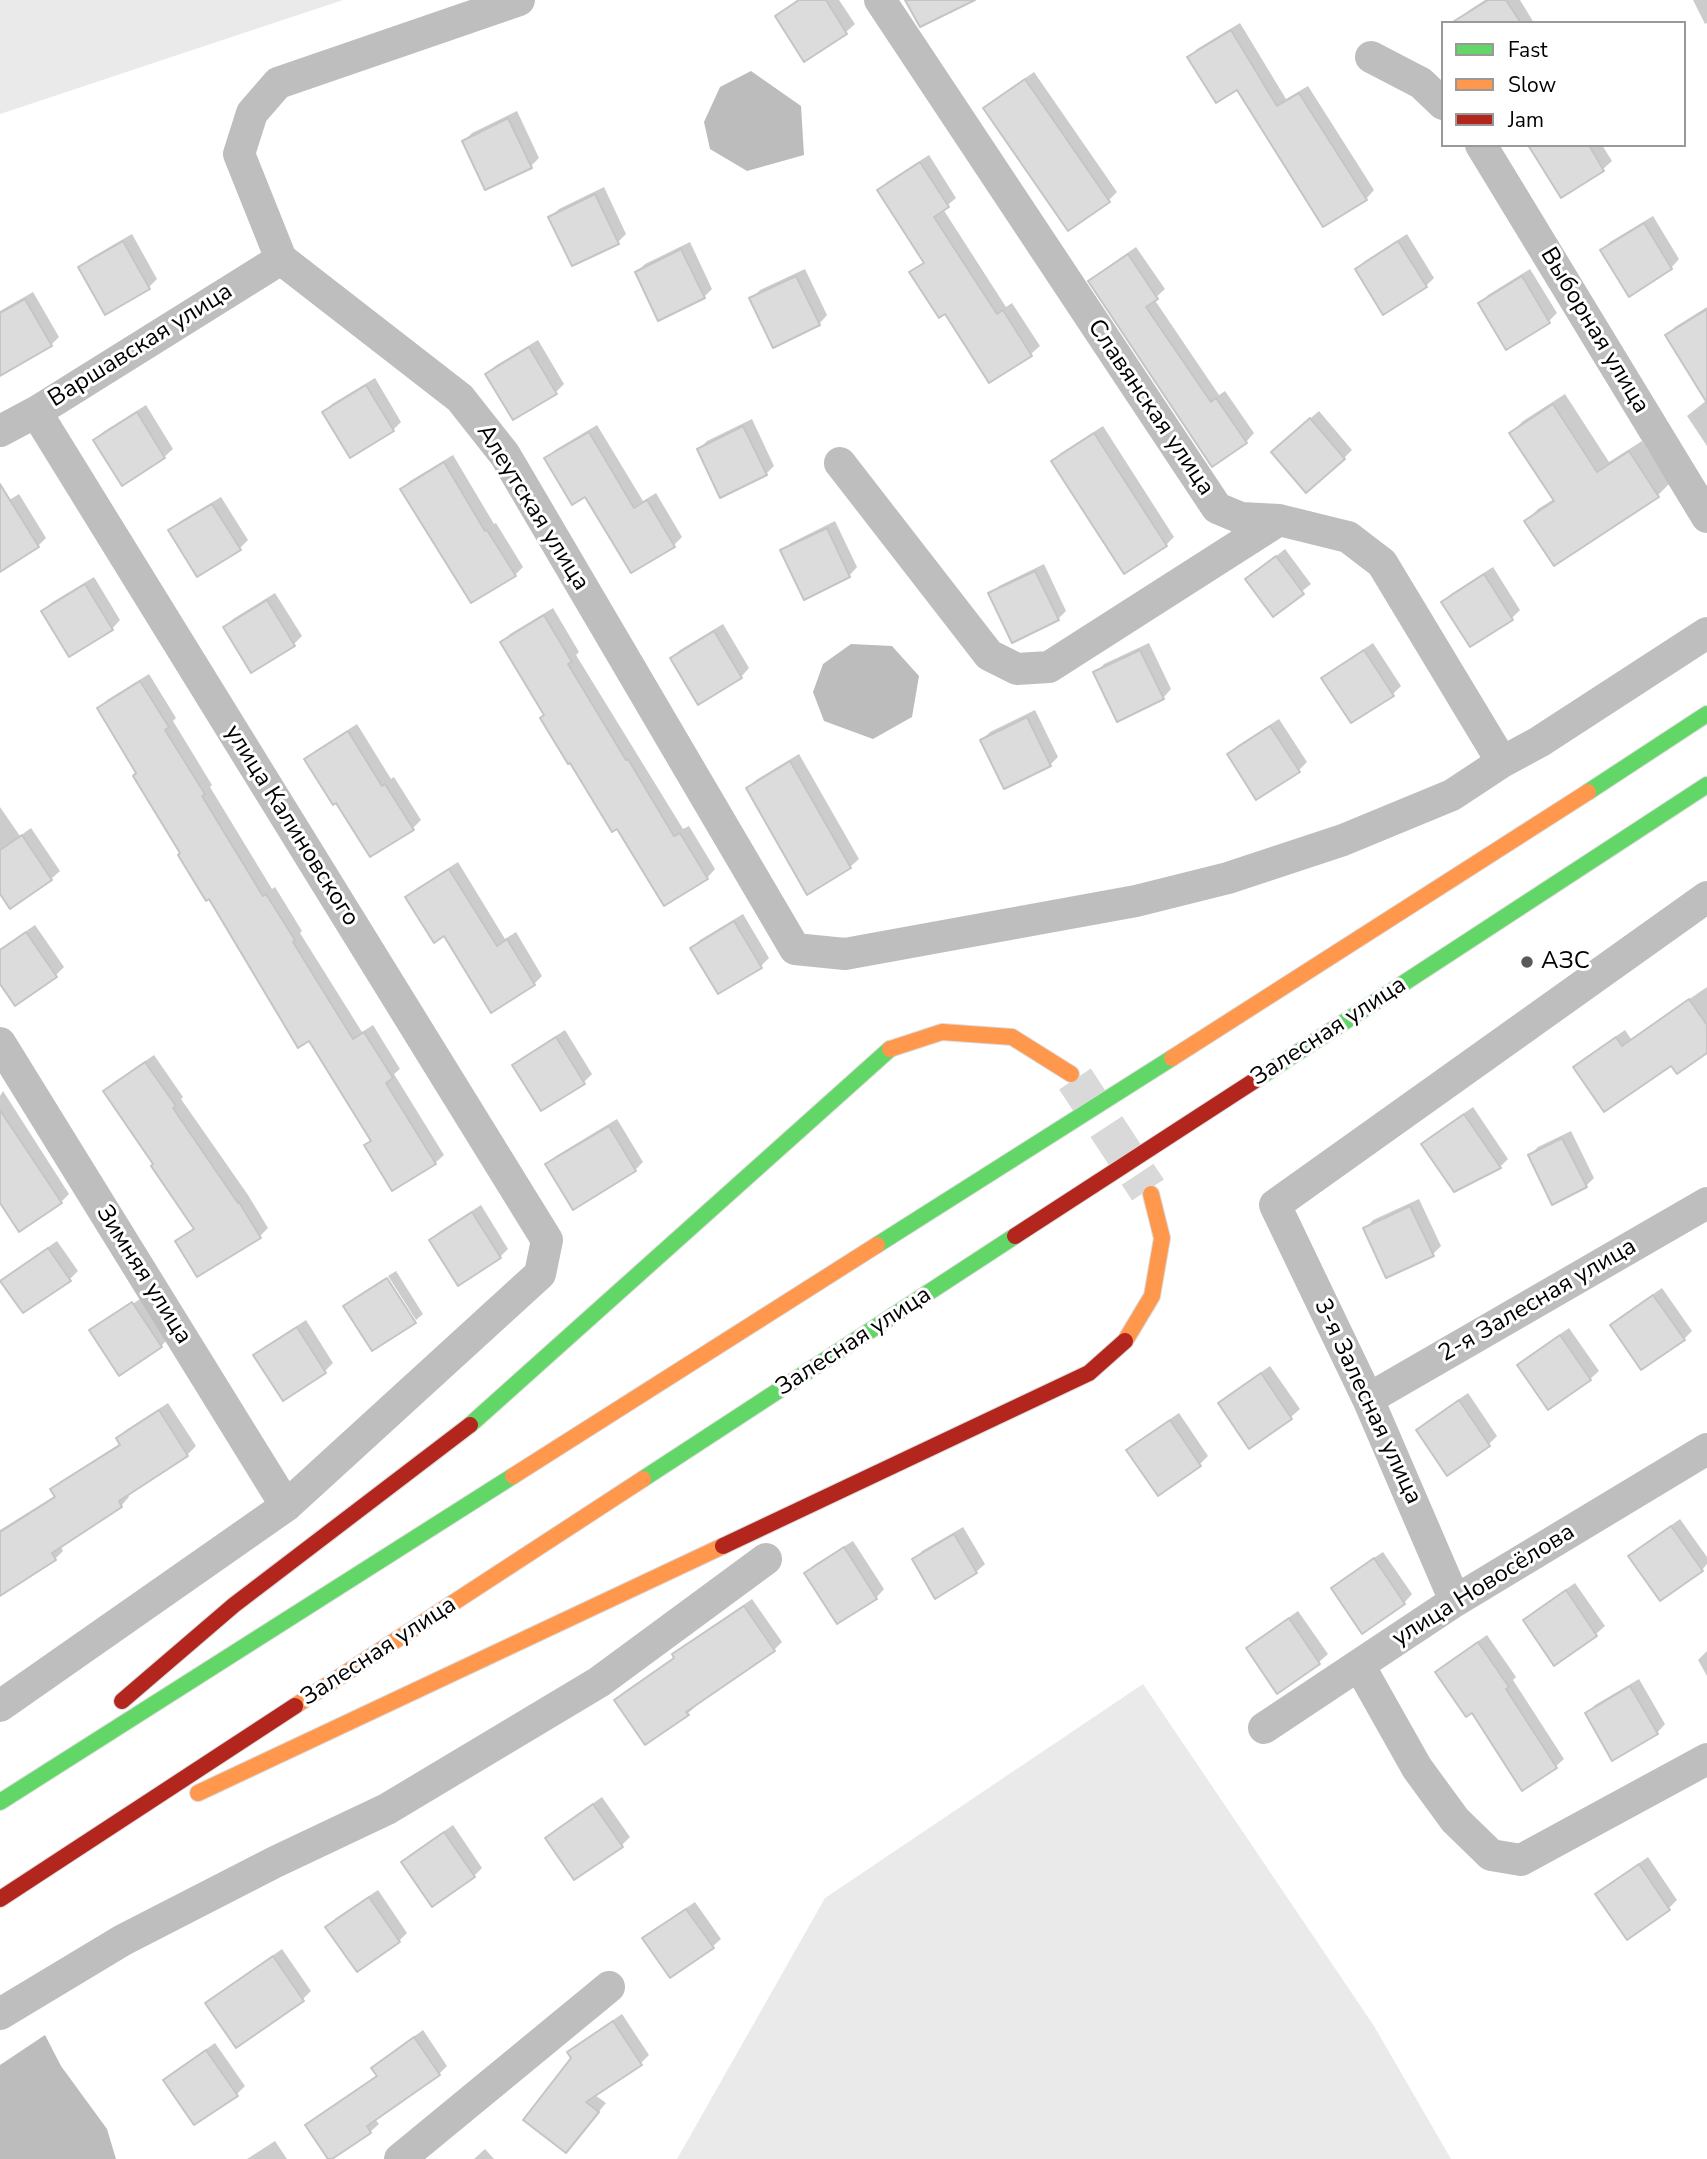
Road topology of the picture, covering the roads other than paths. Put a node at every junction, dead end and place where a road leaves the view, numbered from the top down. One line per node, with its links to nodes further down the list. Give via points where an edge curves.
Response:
1 (519, 0): 6 (street, via 278,83 253,113 239,154)
2 (880, 0): 11 (street, Славянская улица, via 1217,508 1241,518)
3 (1371, 57): 4 (street, via 1421,83)
4 (1441, 102)
5 (1481, 147): 10 (street, Выборная улица)
6 (281, 259): 7 (street, Варшавская улица); 14 (street, Алеутская улица, via 460,398 505,455 796,949 845,954 1136,901 1228,878 1343,840 1452,795)
7 (36, 412): 8 (street, Варшавская улица); 23 (street, улица Калиновского, via 547,1240 540,1274)
8 (0, 432)
9 (840, 463): 11 (street, via 989,655 1017,669 1049,667)
10 (1707, 517)
11 (1279, 520): 14 (street, Славянская улица, via 1348,537 1382,562)
12 (1707, 634): 14 (street)
13 (1707, 714): 30 (main road)
14 (1502, 762)
15 (1707, 785): 32 (main road, Залесная улица)
16 (1707, 897): 21 (street, 3-я Залесная улица, via 1275,1205)
17 (0, 1043): 23 (street, Зимняя улица)
18 (1071, 1074): 30 (main road, via 1012,1037 942,1032 887,1050 463,1431 234,1605)
19 (1151, 1194): 32 (main road, via 1162,1238 1152,1296 1127,1340 1089,1373)
20 (1707, 1203): 21 (street, 2-я Залесная улица)
21 (1368, 1399): 25 (street, 3-я Залесная улица)
22 (1707, 1449): 25 (street, улица Новосёлова)
23 (286, 1506): 27 (street)
24 (766, 1559): 35 (street, via 599,1682 387,1810 123,1940)
25 (1455, 1601): 26 (street, улица Новосёлова)
26 (1359, 1665): 28 (street, улица Новосёлова); 29 (street, via 1417,1768 1455,1820 1491,1855 1521,1860)
27 (0, 1706)
28 (1264, 1728)
29 (1707, 1759)
30 (20, 1789): 31 (main road)
31 (0, 1802)
32 (70, 1854): 33 (main road, Залесная улица)
33 (0, 1899)
34 (608, 1987): 36 (street)
35 (0, 2014)
36 (400, 2159)

